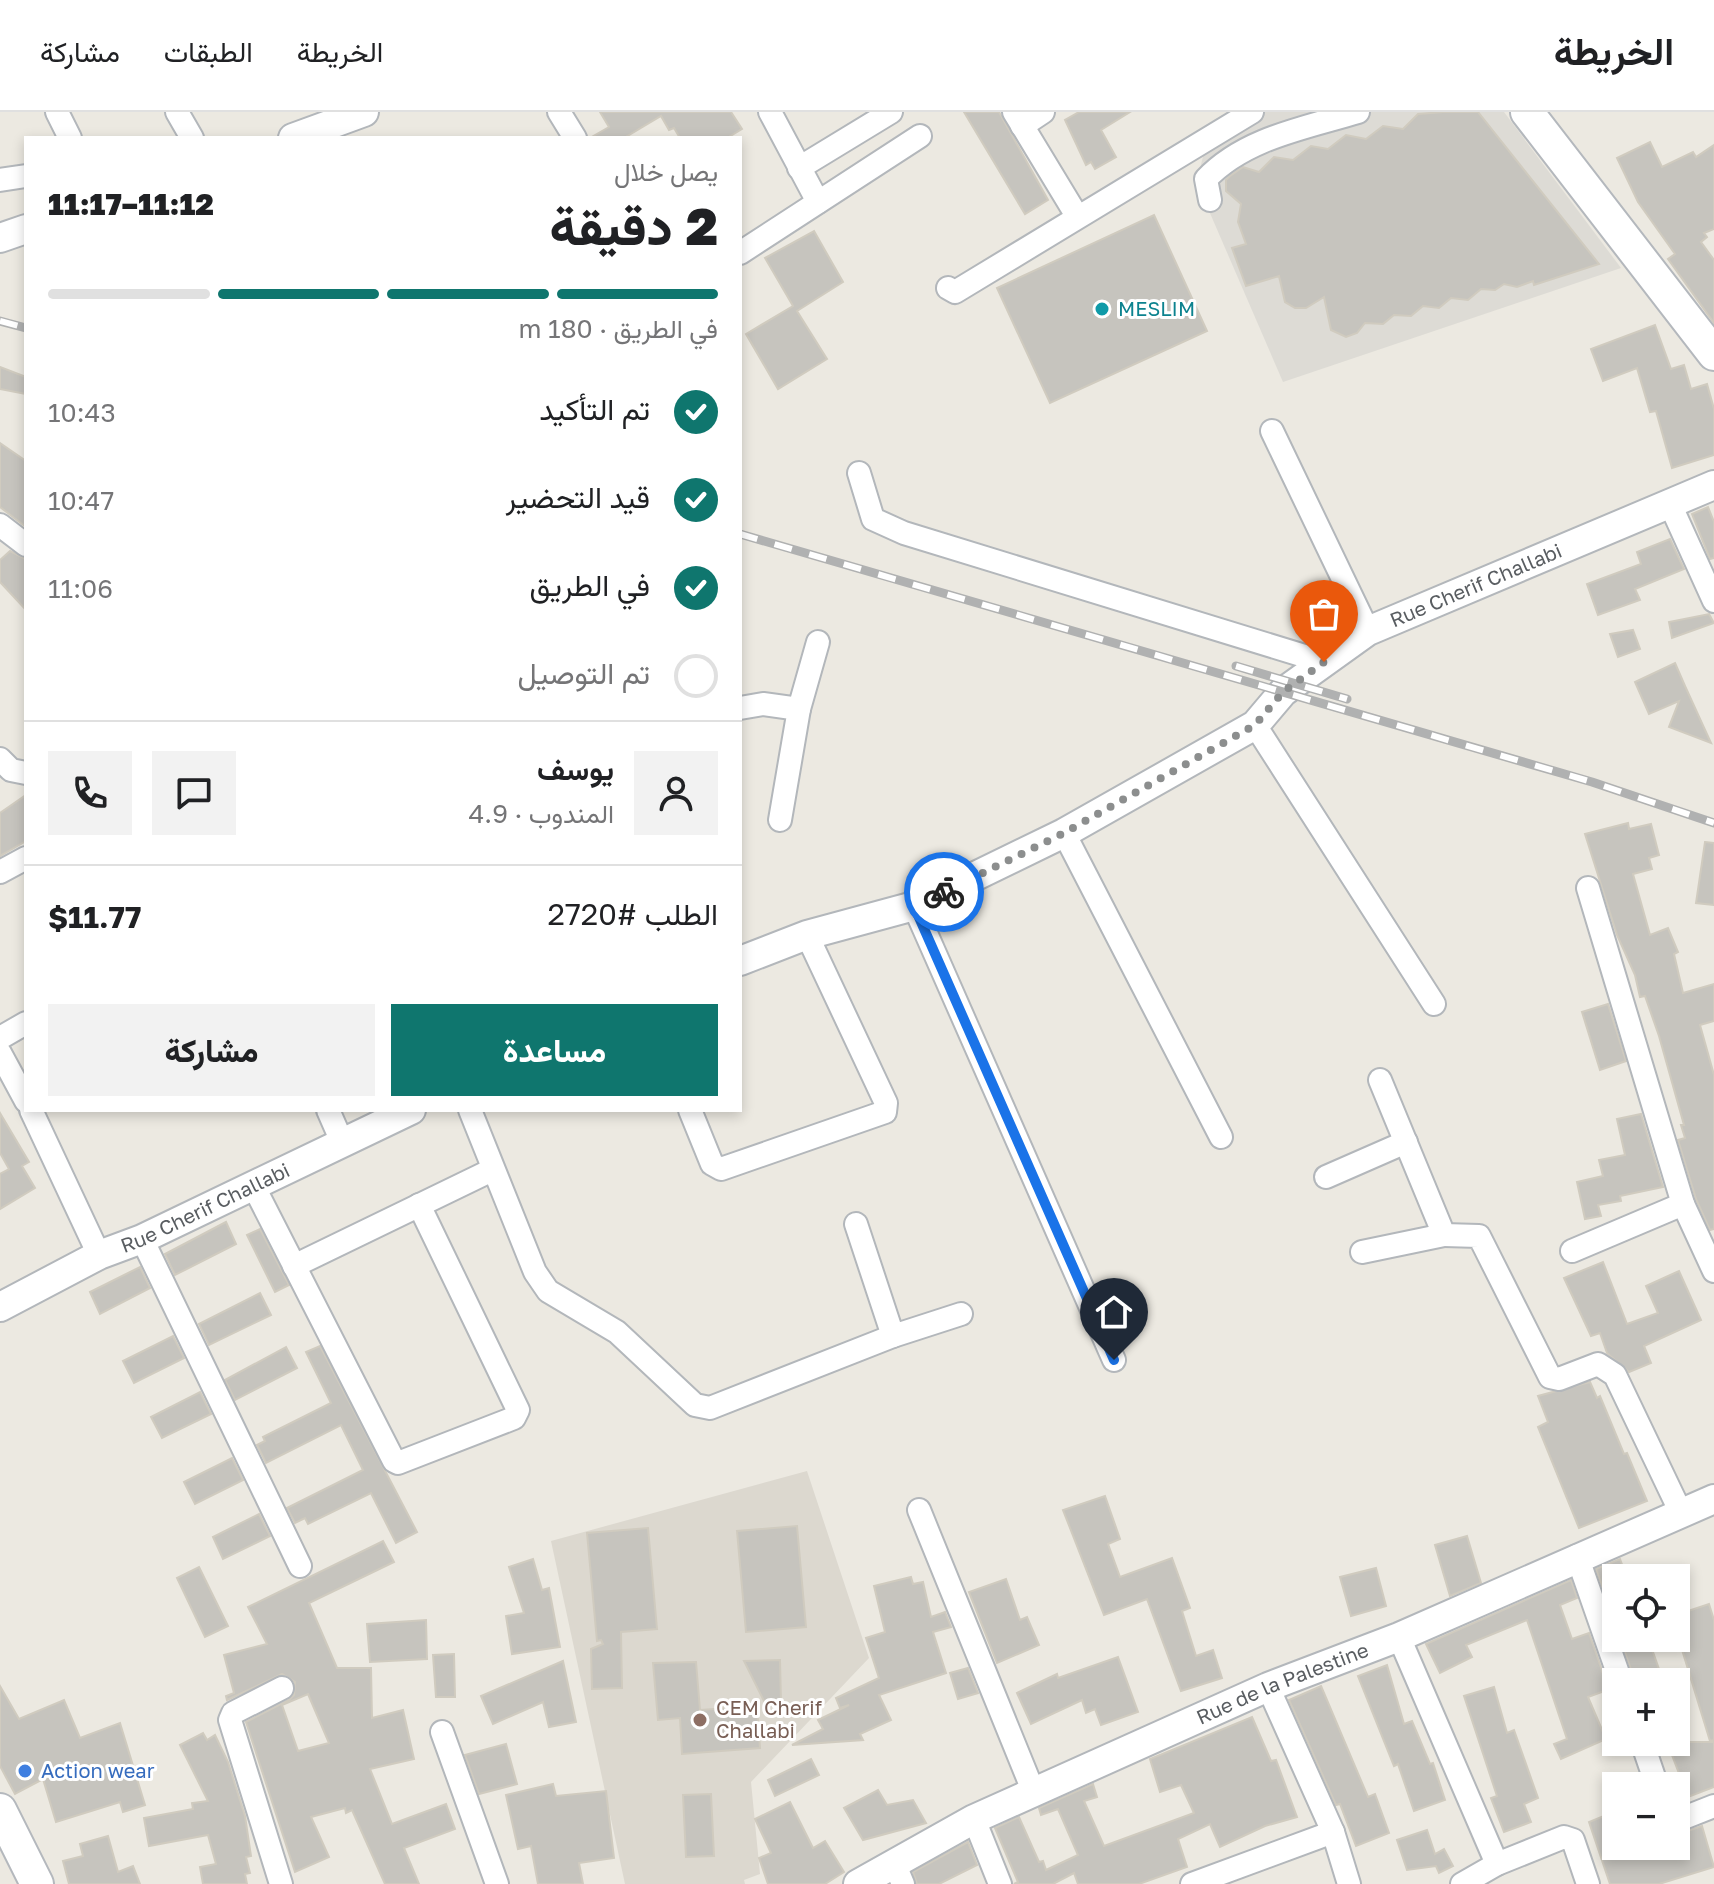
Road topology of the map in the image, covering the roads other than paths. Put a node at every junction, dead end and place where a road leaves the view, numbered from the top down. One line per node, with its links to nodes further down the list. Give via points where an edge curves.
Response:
1 (57, 112): 12 (street)
2 (177, 112): 13 (street)
3 (364, 112): 14 (street)
4 (559, 112): 15 (street)
5 (770, 112): 17 (street)
6 (891, 112): 17 (street)
7 (1043, 112): 11 (street)
8 (1252, 112): 22 (street)
9 (1358, 112): 20 (street, via 1251,146 1206,179)
10 (1527, 112): 27 (main road)
11 (1018, 119): 22 (street)
12 (69, 136)
13 (191, 136)
14 (298, 136)
15 (574, 136)
16 (920, 136): 21 (street)
17 (799, 168): 21 (street)
18 (24, 176): 19 (street)
19 (0, 180)
20 (1210, 200)
21 (818, 202): 25 (street)
22 (1077, 216): 26 (street, via 955,292)
23 (24, 230): 24 (street)
24 (0, 238)
25 (742, 252)
26 (948, 288)
27 (1714, 354)
28 (1272, 431): 35 (street)
29 (859, 473): 37 (street, via 873,519 904,533)
30 (1714, 485): 31 (street, Rue Cherif Challabi)
31 (1670, 504): 34 (street); 35 (street, Rue Cherif Challabi)
32 (0, 525): 33 (street)
33 (24, 543)
34 (1714, 601)
35 (1368, 631): 37 (street, Rue Cherif Challabi)
36 (818, 642): 39 (street)
37 (1324, 662): 40 (street, Rue Cherif Challabi, via 1283,692)
38 (742, 708): 39 (street, via 763,704)
39 (799, 709): 43 (street)
40 (1255, 725): 44 (street, Rue Cherif Challabi); 51 (street)
41 (0, 759): 42 (street, via 11,770)
42 (24, 773)
43 (780, 820)
44 (1064, 833): 48 (street, Rue Cherif Challabi); 62 (street)
45 (24, 859): 46 (street)
46 (0, 872)
47 (1588, 888): 68 (street)
48 (914, 906): 49 (street, Rue Cherif Challabi); 81 (street)
49 (807, 935): 50 (street, Rue Cherif Challabi); 61 (street, via 886,1103 885,1112 721,1169 712,1164)
50 (742, 960)
51 (1434, 1004)
52 (24, 1024): 53 (street)
53 (0, 1038)
54 (3, 1066): 56 (street)
55 (1380, 1080): 64 (street)
56 (24, 1096)
57 (34, 1112): 75 (street)
58 (329, 1112): 63 (street)
59 (407, 1112): 63 (street, Rue Cherif Challabi)
60 (471, 1112): 65 (street)
61 (691, 1112)
62 (1221, 1137)
63 (342, 1142): 67 (street, Rue Cherif Challabi)
64 (1406, 1142): 66 (street); 71 (street)
65 (492, 1170): 69 (street); 80 (street, via 548,1291 617,1332 695,1405 710,1408)
66 (1326, 1177)
67 (253, 1185): 72 (street, Rue Cherif Challabi); 76 (street)
68 (1683, 1204): 73 (street); 77 (street)
69 (419, 1205): 76 (street); 76 (street, via 517,1405 514,1418 407,1462 394,1461)
70 (856, 1224): 80 (street)
71 (1444, 1235): 74 (street); 84 (street, via 1479,1236 1550,1377 1559,1379 1598,1364 1615,1375)
72 (142, 1239): 75 (street, Rue Cherif Challabi); 86 (street)
73 (1572, 1251)
74 (1362, 1252)
75 (99, 1255): 78 (street, Rue Cherif Challabi)
76 (294, 1266)
77 (1714, 1271)
78 (0, 1307)
79 (961, 1314): 80 (street)
80 (893, 1336)
81 (1114, 1360)
82 (1714, 1499): 84 (street, Rue de la Palestine)
83 (919, 1510): 92 (street)
84 (1681, 1513): 85 (street, Rue de la Palestine)
85 (1577, 1556): 87 (street, Rue de la Palestine); 88 (street)
86 (300, 1566)
87 (1399, 1637): 89 (street, Rue de la Palestine); 98 (street)
88 (1616, 1668)
89 (1268, 1687): 92 (street, Rue de la Palestine); 97 (street)
90 (282, 1688): 101 (street, via 233,1713 230,1720)
91 (442, 1732): 102 (street)
92 (1034, 1793): 96 (street, Rue de la Palestine)
93 (1714, 1806): 95 (street)
94 (0, 1810): 100 (main road)
95 (1690, 1815)
96 (974, 1819): 99 (street, Rue de la Palestine); 104 (street)
97 (1333, 1832): 105 (street); 106 (street)
98 (1497, 1864): 107 (street); 108 (street, via 1570,1837)
99 (899, 1875): 103 (street, Rue de la Palestine)
100 (37, 1884)
101 (281, 1884)
102 (497, 1884)
103 (858, 1884)
104 (1000, 1884)
105 (1192, 1884)
106 (1349, 1884)
107 (1462, 1884)
108 (1588, 1884)

